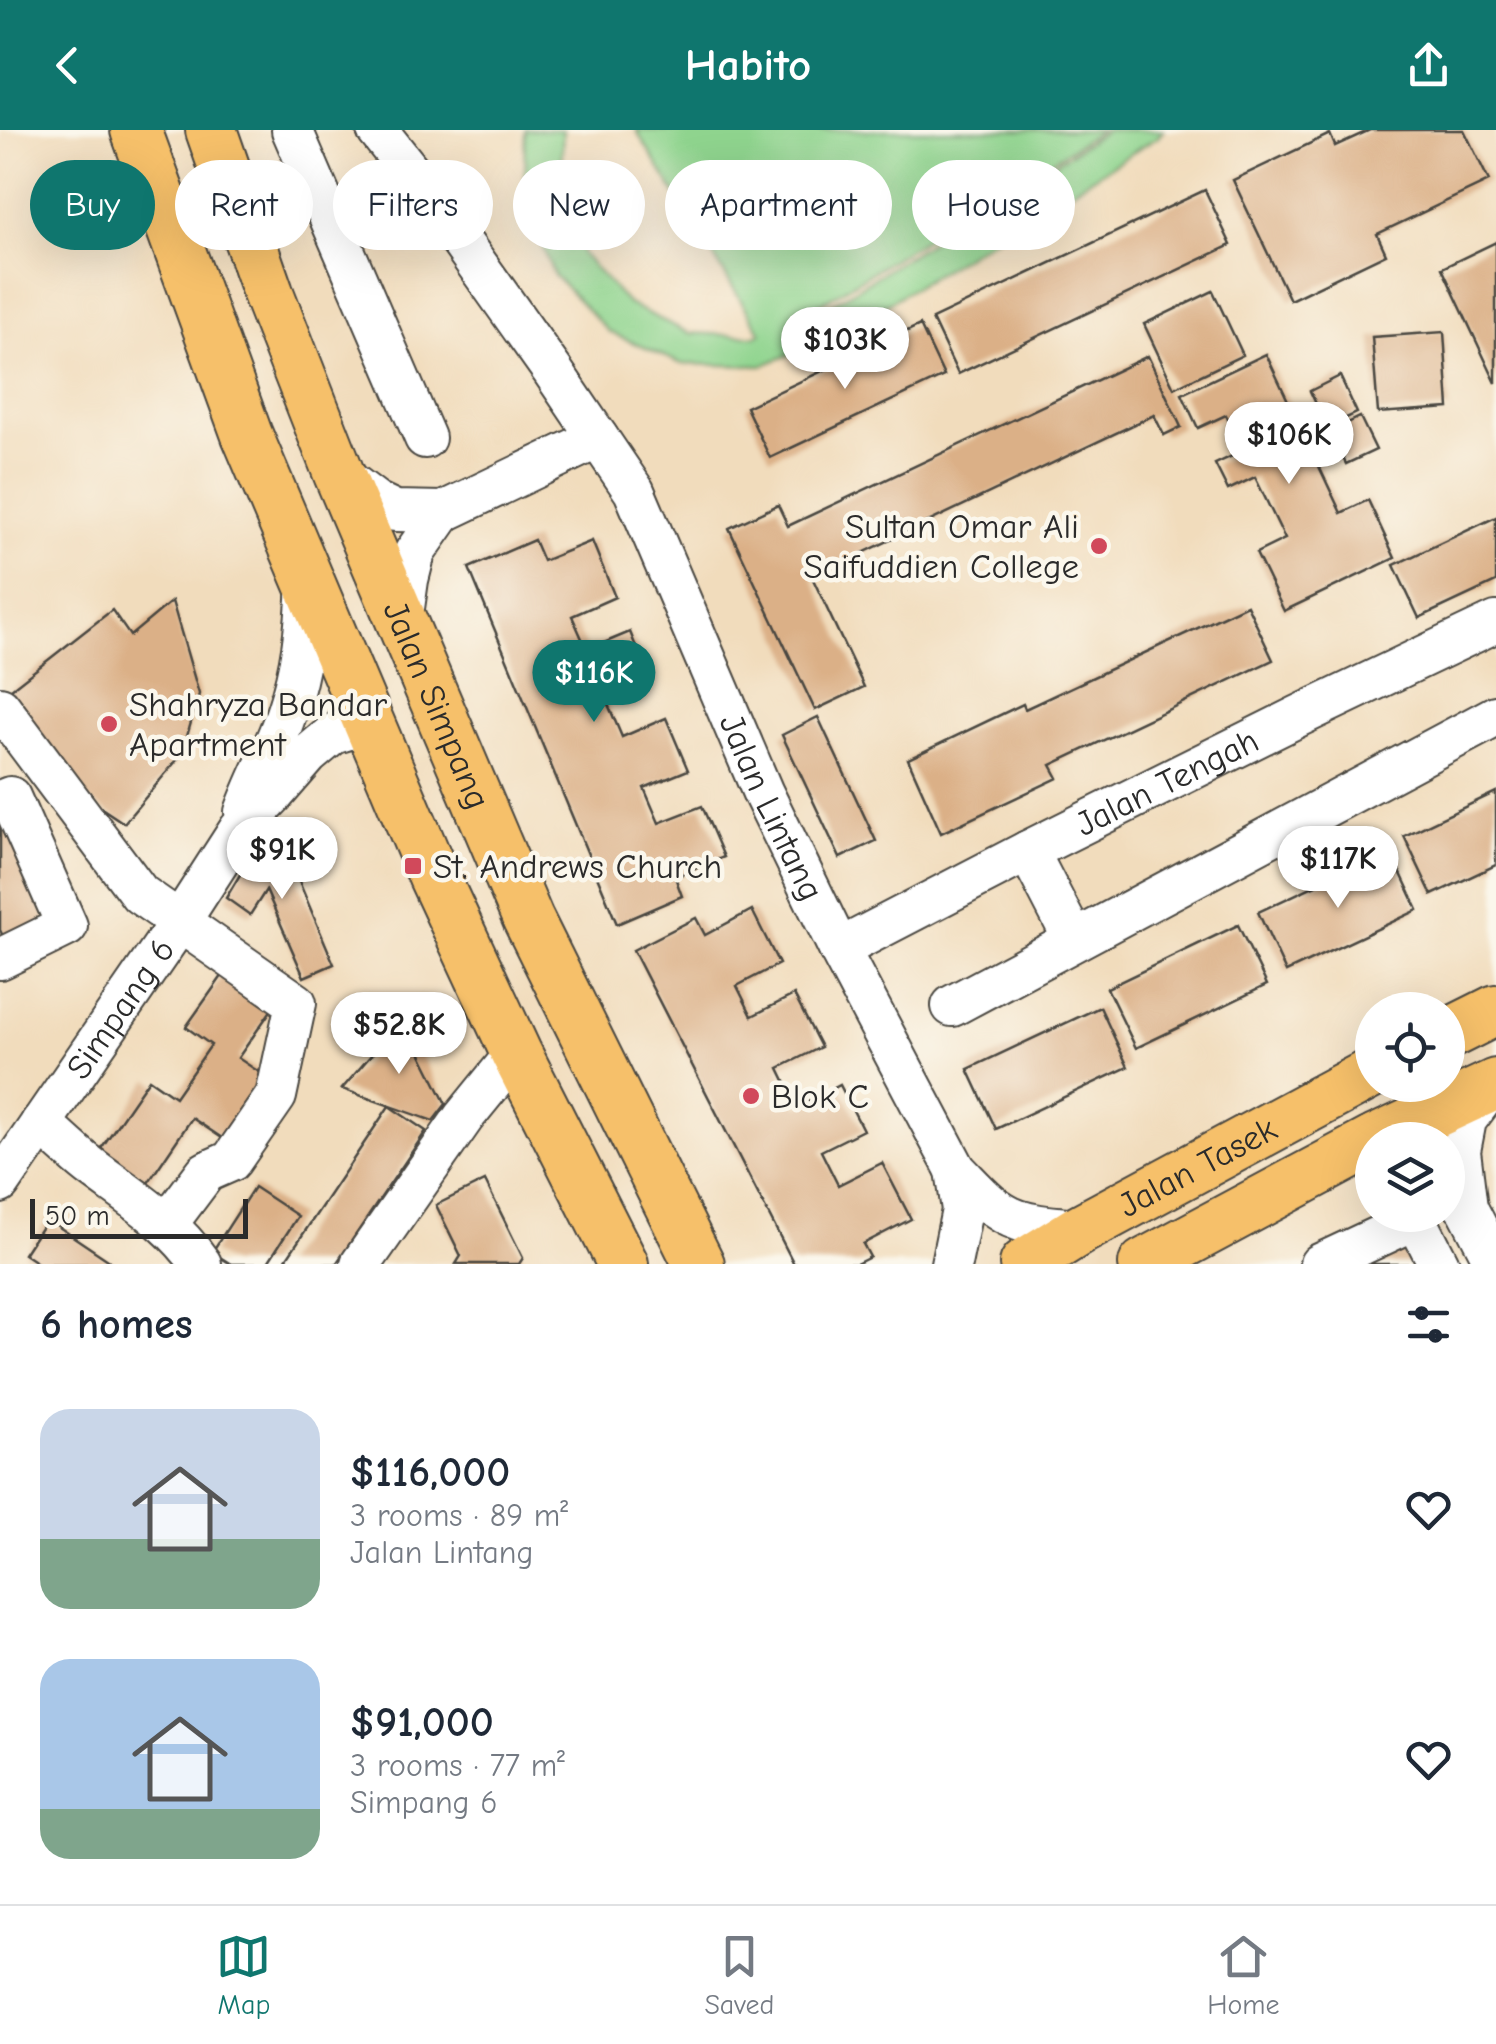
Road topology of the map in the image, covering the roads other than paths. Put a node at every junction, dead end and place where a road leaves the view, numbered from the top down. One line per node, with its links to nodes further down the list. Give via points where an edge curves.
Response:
1 (120, 130): 7 (main road)
2 (136, 130): 8 (main road, Jalan Simpang)
3 (211, 130): 15 (main road, Jalan Simpang)
4 (292, 130): 13 (street)
5 (377, 130): 9 (street, Jalan Lintang)
6 (396, 130): 10 (street, Jalan Lintang)
7 (140, 160)
8 (147, 160)
9 (401, 160)
10 (408, 160)
11 (155, 183): 17 (main road, Jalan Simpang)
12 (466, 250): 14 (street, Jalan Lintang)
13 (425, 438)
14 (598, 438): 16 (street); 28 (street, Jalan Lintang, via 634,491 763,793)
15 (339, 474): 16 (street, via 394,511); 18 (main road, Jalan Simpang)
16 (443, 512): 18 (street, via 416,552)
17 (308, 581): 22 (main road, Jalan Simpang); 24 (street, Simpang 6, via 298,679)
18 (402, 622): 48 (main road, Jalan Simpang, via 528,919)
19 (1493, 631): 25 (street, Jalan Tengah, via 1299,716)
20 (0, 707): 26 (street, via 140,894)
21 (1496, 716): 27 (street)
22 (368, 723): 24 (street, Simpang 6, via 333,734 308,754); 33 (main road, Jalan Simpang)
23 (0, 801): 29 (street, via 10,797 68,926)
24 (238, 830): 26 (street, Simpang 6)
25 (1028, 851): 27 (street); 28 (street, Jalan Tengah)
26 (178, 923): 37 (street, Simpang 6); 43 (street, via 296,1003 276,1096 231,1161 206,1172)
27 (1074, 940): 30 (street)
28 (839, 949): 40 (street, Jalan Lintang)
29 (0, 959)
30 (952, 1006)
31 (1496, 1010): 32 (main road)
32 (1465, 1026)
33 (516, 1053): 46 (street); 47 (main road, Jalan Simpang)
34 (1355, 1082): 44 (main road, Jalan Tasek)
35 (1494, 1085): 36 (main road, Jalan Tasek); 38 (street)
36 (1417, 1122)
37 (41, 1123): 41 (street, Simpang 6); 43 (street)
38 (1465, 1125)
39 (1355, 1152): 51 (main road, Jalan Tasek)
40 (956, 1170): 44 (street, Jalan Lintang, via 1014,1219); 49 (street, Jalan Lintang, via 962,1210)
41 (0, 1182)
42 (1465, 1212): 54 (street)
43 (167, 1224): 45 (street)
44 (1081, 1229): 50 (main road, Jalan Tasek)
45 (201, 1264)
46 (361, 1264)
47 (623, 1264)
48 (699, 1264)
49 (952, 1264)
50 (1025, 1264)
51 (1144, 1264)
52 (1320, 1264): 53 (street, via 1416,1219)
53 (1439, 1264)
54 (1496, 1264)

